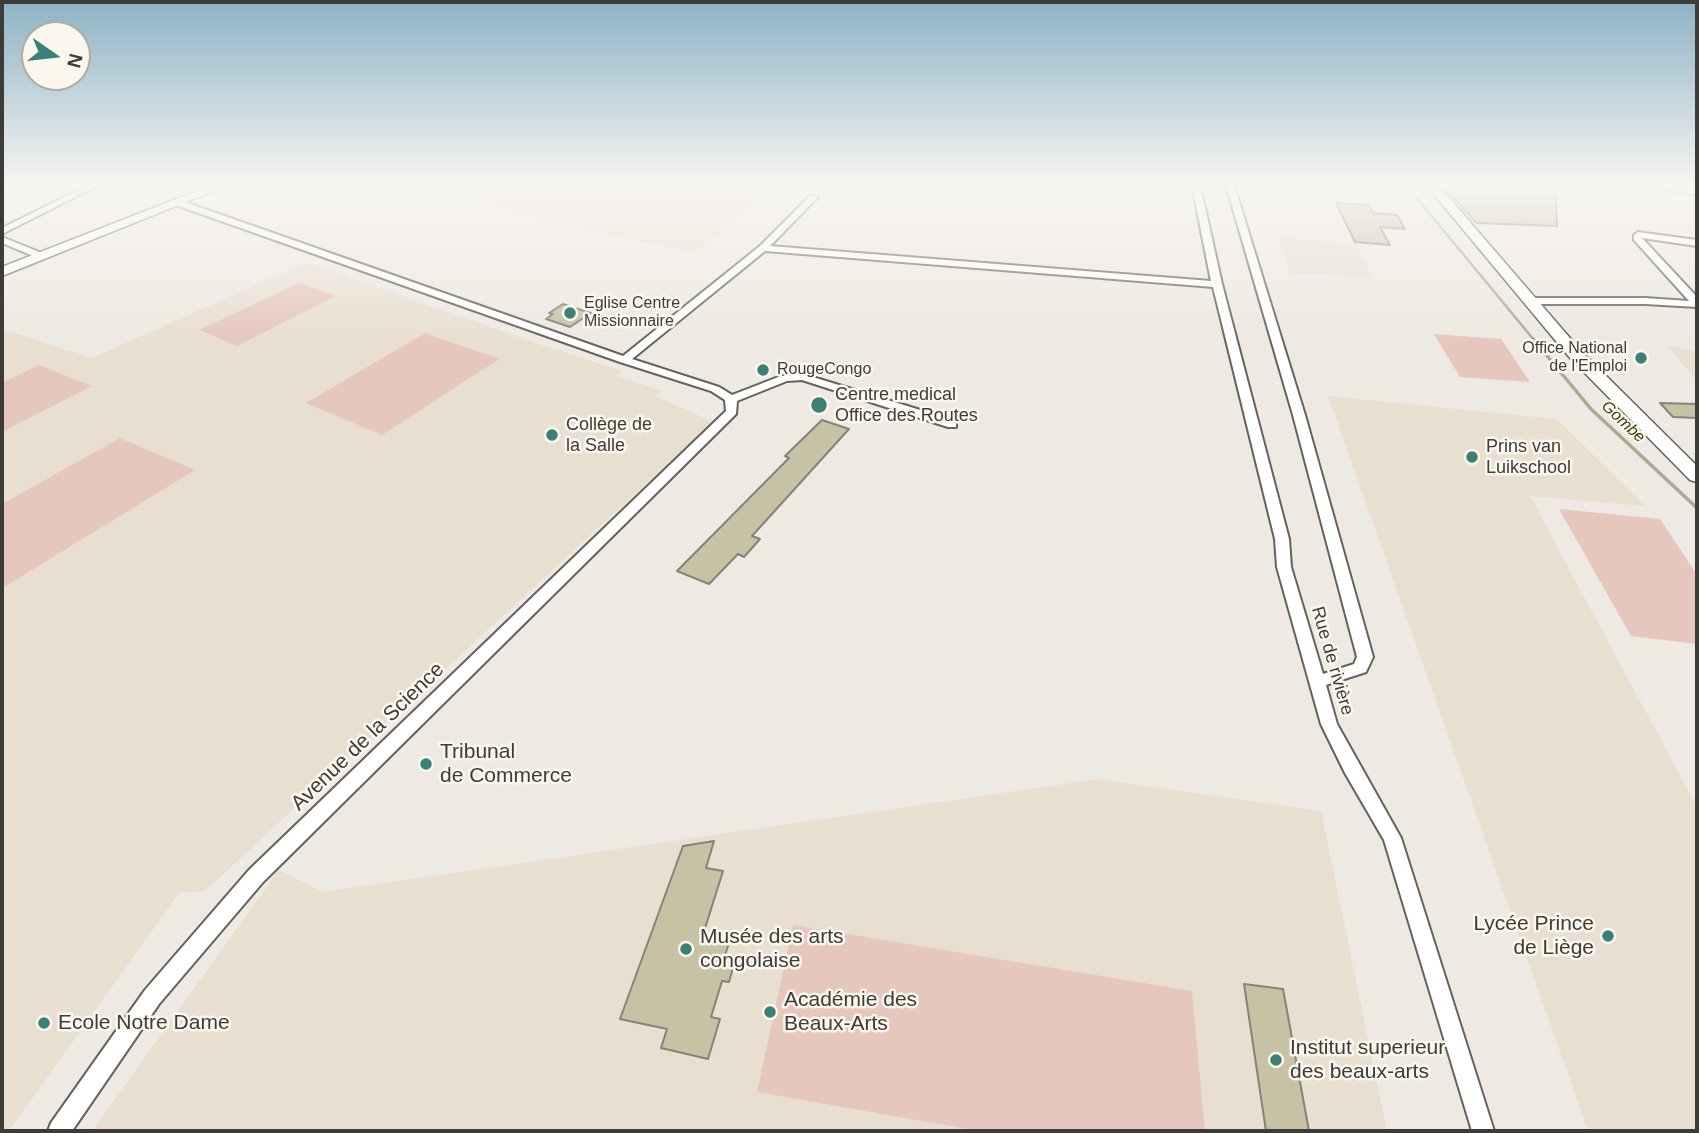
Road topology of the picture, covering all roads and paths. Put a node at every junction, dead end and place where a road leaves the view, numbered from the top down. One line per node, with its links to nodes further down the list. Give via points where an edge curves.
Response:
1 (86, 238): 12 (street)
2 (278, 238): 17 (street)
3 (773, 238): 11 (street)
4 (1207, 238): 14 (street, Rue de rivière)
5 (1246, 238): 21 (street, via 1364,657 1360,668)
6 (1477, 238): 15 (street)
7 (1637, 238): 16 (street)
8 (1659, 238): 10 (street)
9 (2, 240): 12 (street)
10 (1697, 243)
11 (763, 248): 14 (street); 17 (street)
12 (41, 256): 13 (street)
13 (2, 272)
14 (1217, 284): 21 (street, Rue de rivière, via 1282,539 1284,567)
15 (1530, 301): 16 (street); 20 (street, via 1626,408)
16 (1697, 304)
17 (624, 360): 18 (street, via 715,389)
18 (731, 399): 19 (street, via 785,378 803,377); 22 (street, Avenue de la Science, via 732,412 256,876 152,997)
19 (952, 424)
20 (1697, 476)
21 (1317, 682): 23 (street, Rue de rivière, via 1329,724 1392,838)
22 (59, 1131)
23 (1483, 1131)

